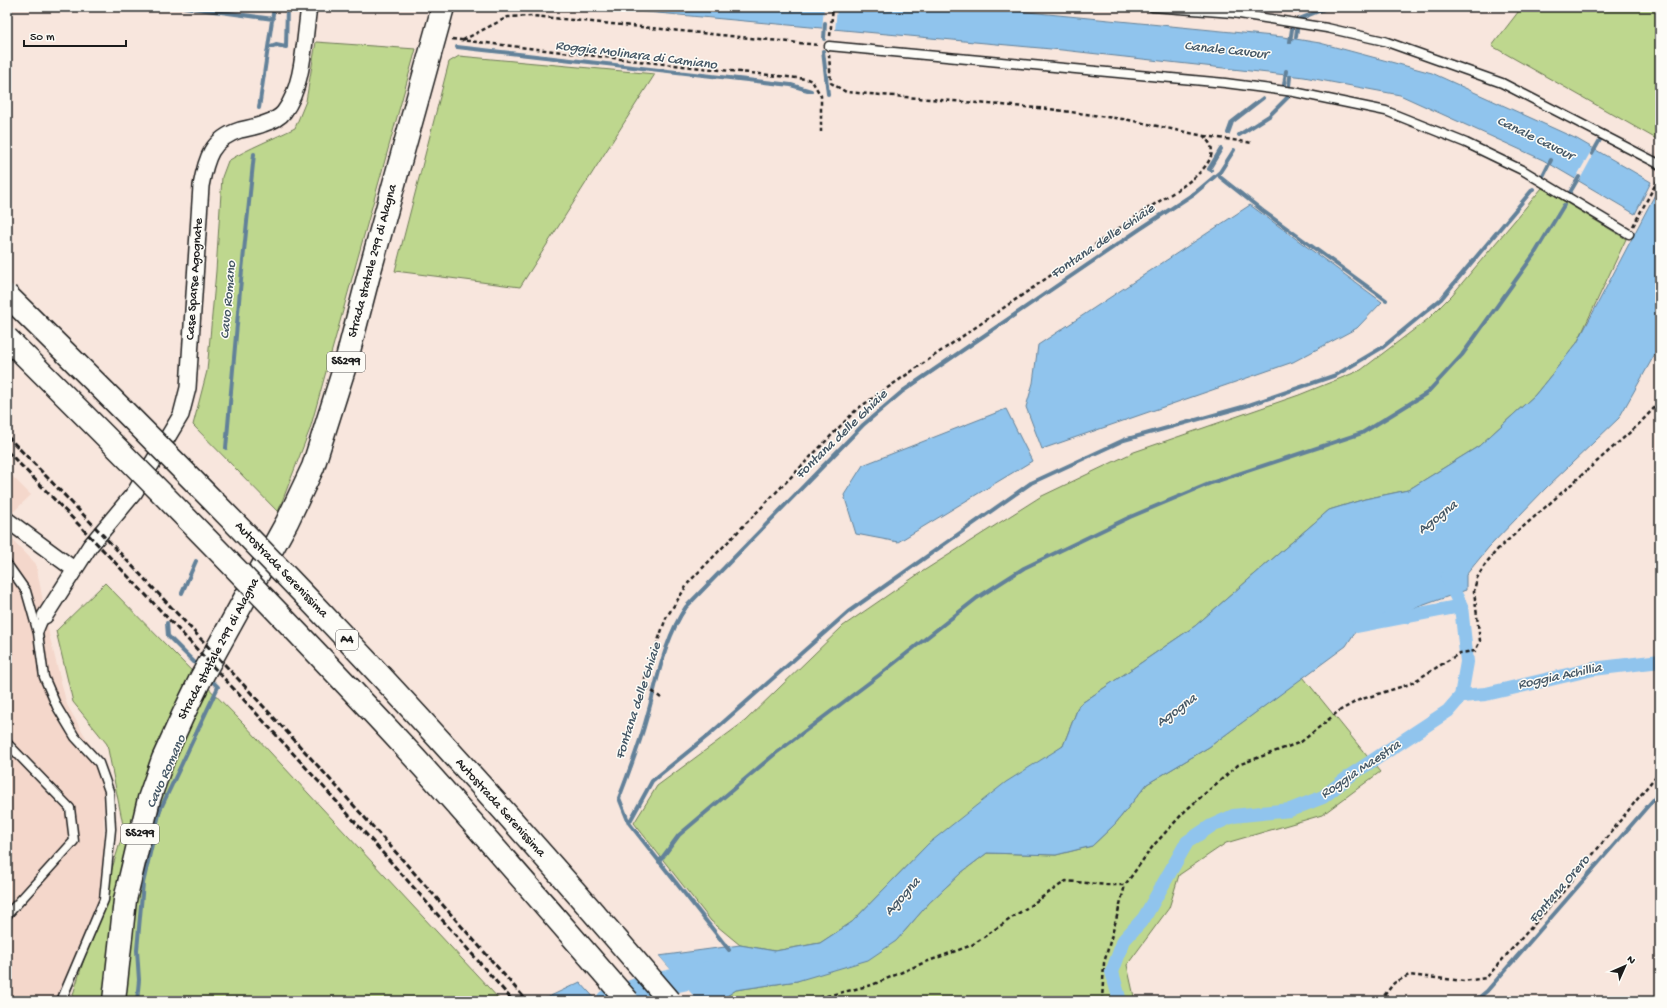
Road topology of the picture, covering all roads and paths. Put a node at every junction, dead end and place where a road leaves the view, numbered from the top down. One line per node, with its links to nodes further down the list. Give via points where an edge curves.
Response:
1 (309, 7): 21 (street, Case Sparse Agognate, via 301,75 292,100 283,114 274,120 222,138 210,151 205,164 201,186 188,388 181,415 135,492 90,546)
2 (443, 7): 5 (main road, Strada statale 299 di Alagna / SS299)
3 (833, 7): 7 (path)
4 (1152, 7): 11 (lane, via 1233,13 1328,28 1384,41 1502,83)
5 (435, 37): 6 (path); 30 (main road, Strada statale 299 di Alagna / SS299, via 345,366 313,467 287,522 204,673 163,759 149,799 125,900)
6 (463, 40): 7 (path, via 508,17 533,16); 8 (path, via 806,79 812,81 821,96)
7 (830, 43): 9 (path, via 828,62 831,83 846,92 1049,108 1129,120); 15 (lane, via 1256,87 1294,92 1386,112 1466,143 1524,172)
8 (822, 132)
9 (1204, 136): 10 (path); 24 (path, via 1211,147 1210,160 1190,181 858,409 689,582 666,618 643,684)
10 (1253, 143)
11 (1660, 166)
12 (1660, 175): 13 (path)
13 (1656, 185): 14 (path); 15 (path)
14 (1660, 187)
15 (1629, 234)
16 (7, 295): 32 (main road, Autostrada Serenissima / A4, bridge, via 128,414 332,624 468,771)
17 (7, 338): 31 (main road, A4, bridge, via 105,435 402,744)
18 (1660, 402): 27 (path, via 1498,549 1486,563 1477,578 1474,591 1480,641 1475,651 1460,653 1410,684 1359,700 1339,711 1301,742 1238,765 1186,810 1152,846)
19 (7, 520): 21 (street)
20 (7, 564): 23 (lane, via 26,590)
21 (75, 570): 22 (street, Case Sparse Agognate)
22 (45, 616): 23 (lane, Case Sparse Agognate)
23 (38, 633): 29 (lane, via 44,677 57,706 75,738 99,763 109,791 111,829 104,900)
24 (659, 697)
25 (7, 743): 28 (lane, via 70,808 74,841)
26 (1660, 771): 35 (path, via 1562,894 1486,978 1464,981 1409,975 1394,983)
27 (1125, 885): 33 (path, via 1107,886 1066,881 972,945 872,985); 34 (path, via 1104,963)
28 (7, 915)
29 (61, 1001)
30 (114, 1001)
31 (628, 1001)
32 (670, 1001)
33 (806, 1001)
34 (1102, 1001)
35 (1380, 1001)

